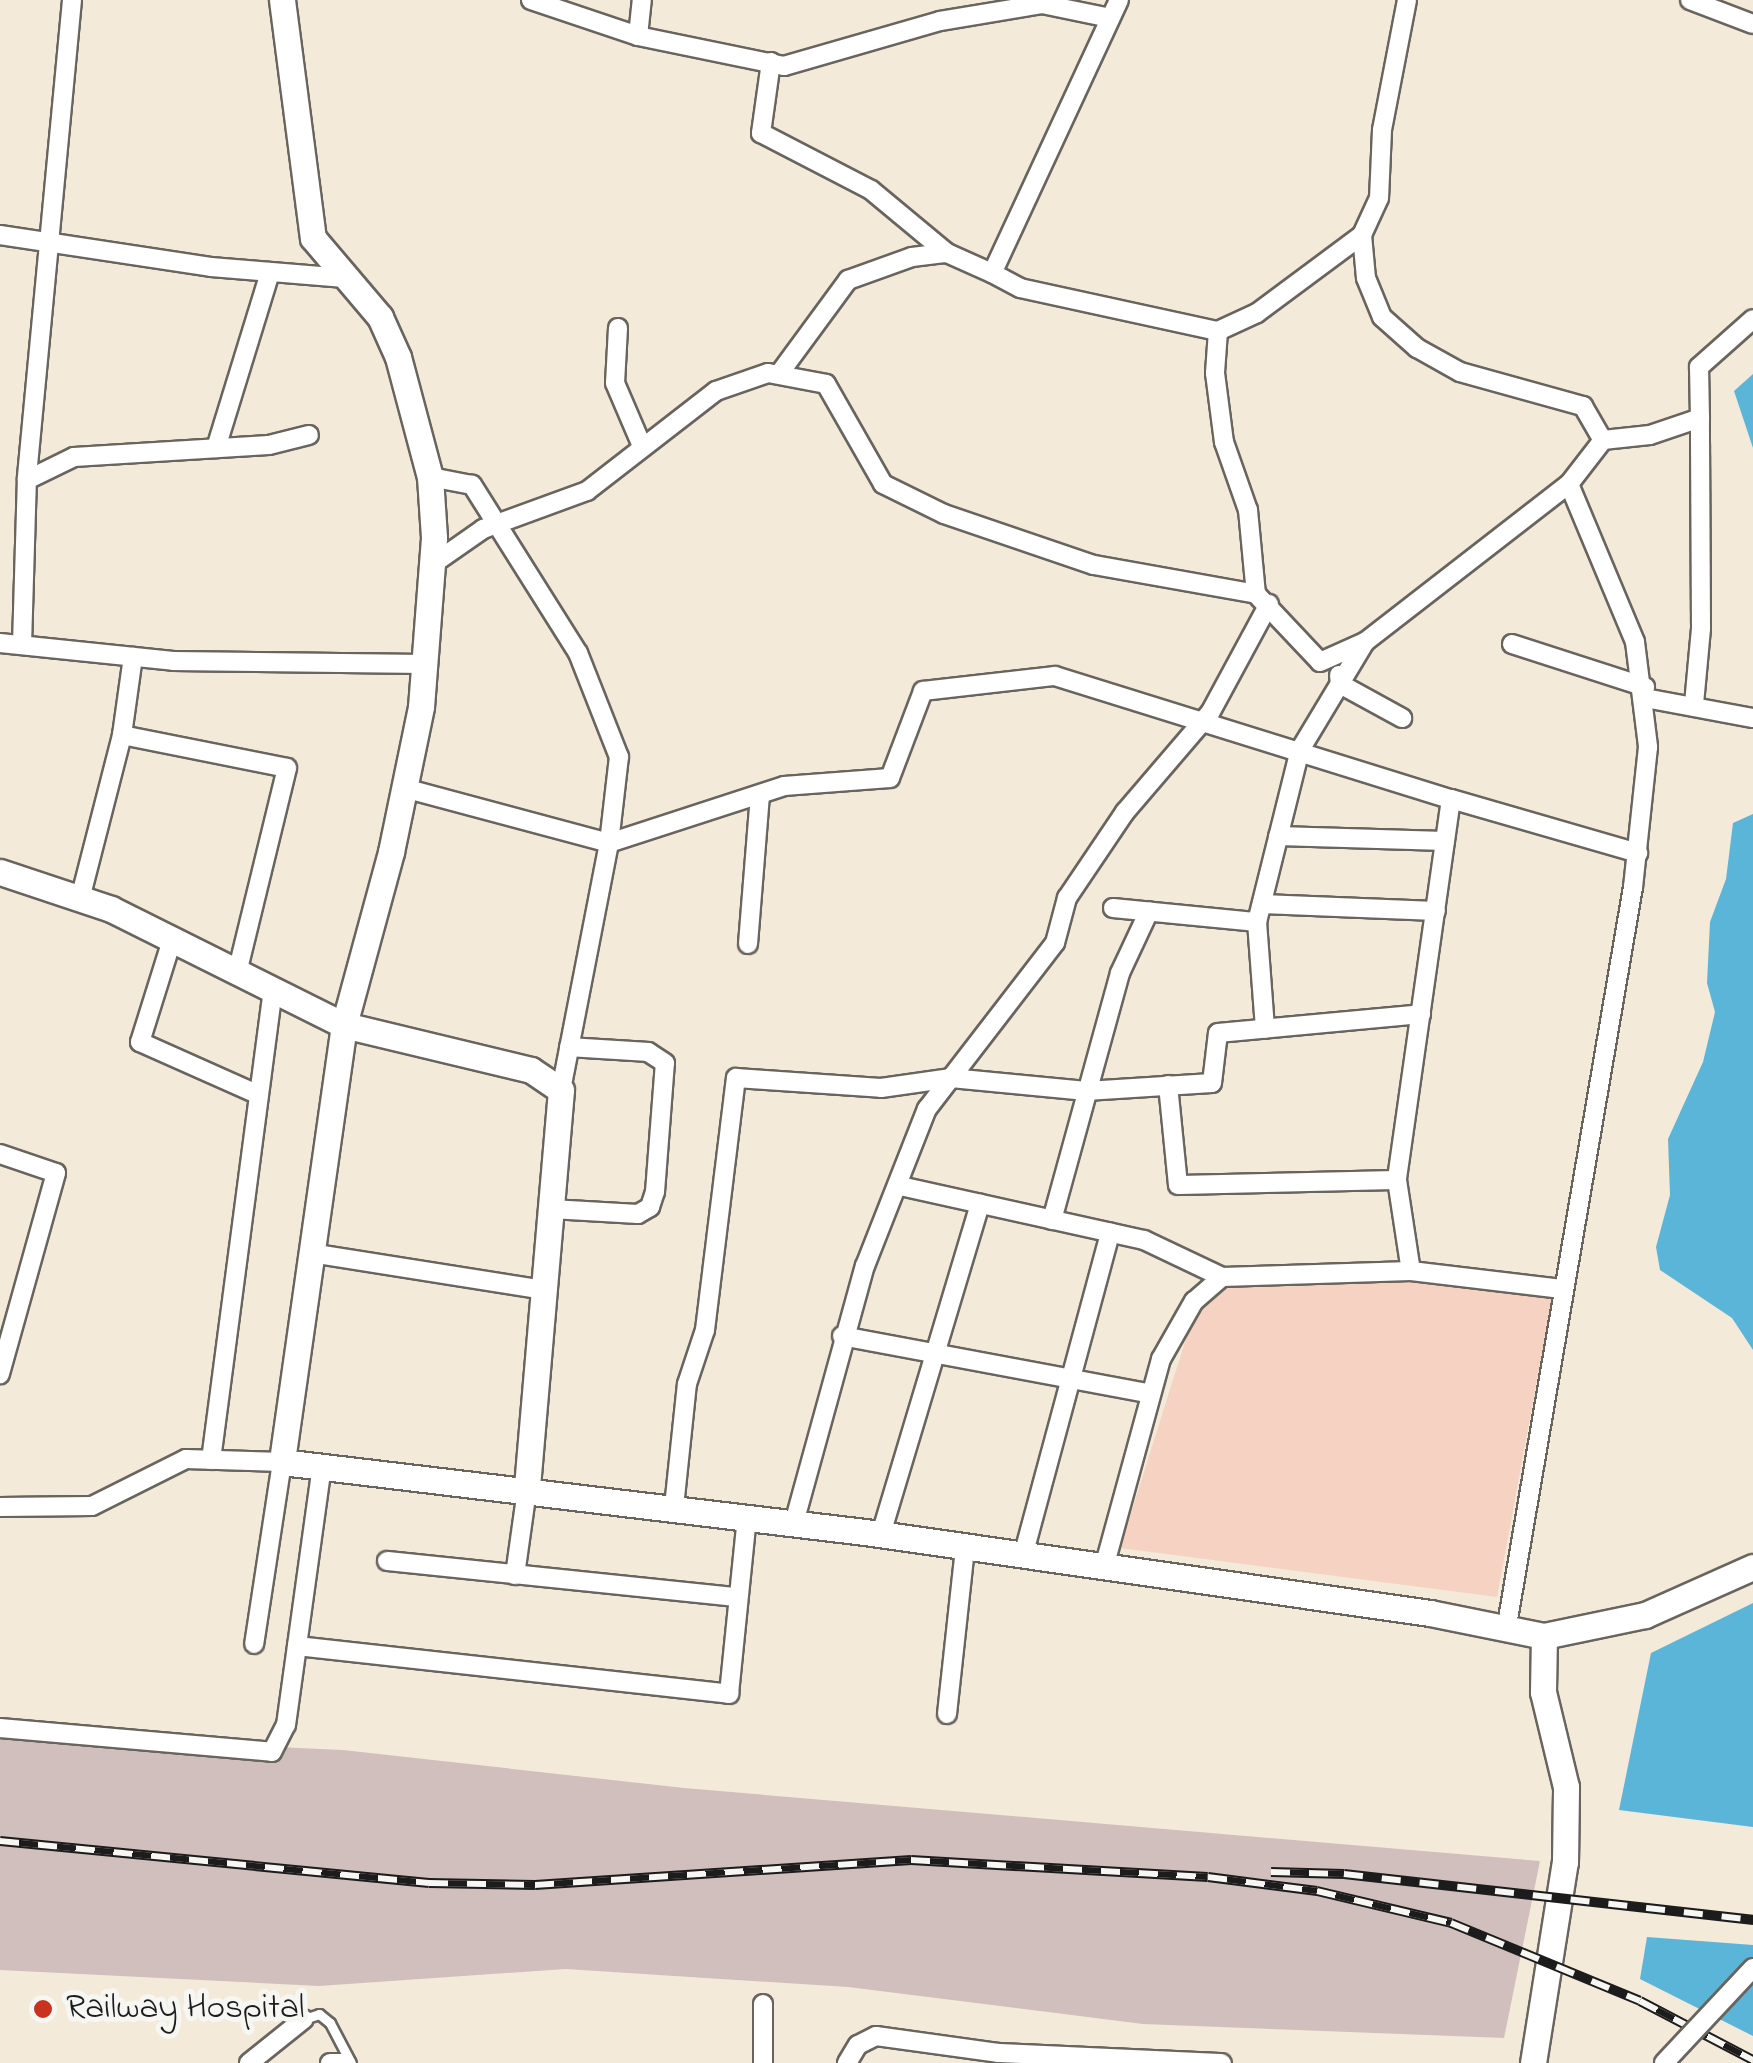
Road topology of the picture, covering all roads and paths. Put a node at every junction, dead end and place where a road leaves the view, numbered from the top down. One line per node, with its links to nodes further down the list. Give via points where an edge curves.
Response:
1 (72, 0): 14 (street)
2 (282, 0): 18 (street, via 314,238)
3 (531, 0): 10 (street)
4 (642, 0): 10 (street)
5 (1119, 0): 8 (street)
6 (1406, 0): 13 (street, via 1382,130 1379,198)
7 (1690, 0): 9 (street)
8 (1110, 18): 11 (street, via 1042,4 940,21 784,66); 17 (street)
9 (1753, 24)
10 (638, 36): 11 (street)
11 (771, 62): 15 (street, via 761,133 871,190)
12 (0, 235): 14 (street)
13 (1362, 235): 21 (street, via 1257,313); 25 (street, via 1366,278 1382,317 1417,348 1460,372 1583,406)
14 (50, 242): 16 (street); 29 (street)
15 (947, 252): 17 (street); 22 (street, via 848,280)
16 (270, 272): 18 (street); 27 (street)
17 (992, 273): 21 (street, via 1020,288)
18 (345, 278): 28 (street, via 386,330)
19 (1753, 320): 23 (street, via 1700,366)
20 (618, 328): 26 (street, via 615,382)
21 (1218, 330): 33 (street, via 1215,373 1224,442 1248,510)
22 (779, 374): 26 (street, via 716,391); 33 (street, via 826,384 883,484 944,514 1094,566)
23 (1700, 418): 25 (street, via 1650,435); 43 (street, via 1701,628)
24 (310, 435): 27 (street)
25 (1603, 440): 30 (street)
26 (642, 446): 31 (street, via 587,490)
27 (216, 448): 29 (street, via 74,456)
28 (430, 477): 31 (street, via 472,485); 32 (street)
29 (27, 480): 37 (street)
30 (1569, 484): 34 (street); 42 (street, via 1635,642)
31 (501, 523): 32 (street); 54 (street, via 578,653 608,719 619,757)
32 (433, 564): 40 (street)
33 (1263, 599): 38 (street, via 1320,662); 46 (street)
34 (1365, 642): 38 (street); 41 (street)
35 (0, 643): 37 (street)
36 (1512, 644): 42 (street)
37 (22, 645): 39 (street)
38 (1336, 655): 41 (street)
39 (133, 657): 40 (street); 47 (street)
40 (425, 664): 49 (street)
41 (1340, 684): 44 (street); 48 (street)
42 (1645, 693): 43 (street); 55 (street)
43 (1694, 704): 45 (street)
44 (1402, 718)
45 (1753, 718)
46 (1206, 719): 48 (street); 50 (street, via 1055,676 923,691 890,778 784,786); 70 (street, via 1126,812 1067,898 1054,943)
47 (122, 735): 57 (street); 64 (street, via 287,768)
48 (1300, 750): 51 (street); 52 (street)
49 (404, 788): 54 (street); 67 (street)
50 (760, 794): 54 (street); 63 (street)
51 (1451, 799): 53 (street); 55 (street)
52 (1278, 836): 53 (street); 61 (street)
53 (1445, 842): 60 (street)
54 (609, 843): 69 (street)
55 (1638, 853): 85 (street)
56 (0, 872): 57 (street)
57 (80, 899): 62 (street)
58 (1113, 908): 59 (street)
59 (1149, 912): 61 (street); 73 (street, via 1120,974)
60 (1436, 912): 61 (street); 66 (street)
61 (1259, 913): 68 (street)
62 (172, 940): 64 (street); 74 (street, via 140,1042)
63 (748, 944)
64 (237, 973): 65 (street)
65 (273, 990): 67 (street); 74 (street)
66 (1421, 1014): 68 (street); 76 (street)
67 (344, 1025): 72 (street, via 531,1070); 82 (street)
68 (1264, 1029): 71 (street, via 1218,1033 1212,1082)
69 (569, 1047): 72 (street); 79 (street, via 648,1052 665,1063 656,1192 638,1214)
70 (951, 1078): 73 (street); 77 (street, via 927,1109); 97 (street, via 881,1088 736,1078 705,1330 688,1384)
71 (1168, 1086): 73 (street); 76 (street, via 1178,1185)
72 (561, 1090): 79 (street)
73 (1086, 1091): 80 (street)
74 (259, 1095): 92 (street)
75 (0, 1154): 89 (street, via 56,1172)
76 (1397, 1180): 83 (street)
77 (900, 1186): 78 (street); 87 (street)
78 (980, 1204): 80 (street); 88 (street)
79 (551, 1209): 86 (street)
80 (1052, 1220): 81 (street)
81 (1110, 1233): 84 (street, via 1144,1240); 90 (street)
82 (311, 1253): 86 (street); 93 (street)
83 (1411, 1270): 84 (street); 85 (street)
84 (1222, 1277): 91 (street, via 1194,1301 1161,1358)
85 (1562, 1289): 108 (street)
86 (544, 1290): 95 (street)
87 (842, 1336): 88 (street); 99 (street)
88 (935, 1354): 90 (street); 100 (street)
89 (0, 1374)
90 (1070, 1379): 91 (street); 102 (street)
91 (1151, 1394): 104 (street)
92 (211, 1460): 93 (street); 96 (street, via 186,1459 92,1506)
93 (282, 1462): 94 (street); 110 (street)
94 (322, 1466): 95 (street); 111 (street)
95 (527, 1490): 97 (street); 106 (street)
96 (0, 1506)
97 (674, 1507): 98 (street)
98 (748, 1518): 99 (street); 107 (street)
99 (794, 1523): 100 (street)
100 (881, 1534): 101 (street)
101 (964, 1547): 102 (street); 112 (street)
102 (1023, 1556): 104 (street)
103 (387, 1561): 106 (street)
104 (1104, 1568): 108 (street, via 1430,1612)
105 (1753, 1568): 109 (street, via 1645,1615)
106 (515, 1574): 107 (street)
107 (737, 1597): 111 (street, via 729,1694)
108 (1506, 1631): 109 (street)
109 (1544, 1636): 123 (street, via 1543,1692 1566,1787 1565,1862)
110 (254, 1644)
111 (297, 1646): 113 (street, via 284,1734 272,1752)
112 (947, 1714)
113 (0, 1728)
114 (1753, 1968): 124 (street, bridge)
115 (763, 2004): 120 (street)
116 (304, 2019): 117 (street); 119 (lane, via 319,2014 330,2023)
117 (250, 2063)
118 (330, 2063): 119 (street)
119 (349, 2063)
120 (762, 2063)
121 (847, 2063): 122 (street, via 858,2045 876,2036 998,2053)
122 (1222, 2063)
123 (1533, 2063)
124 (1664, 2063)

